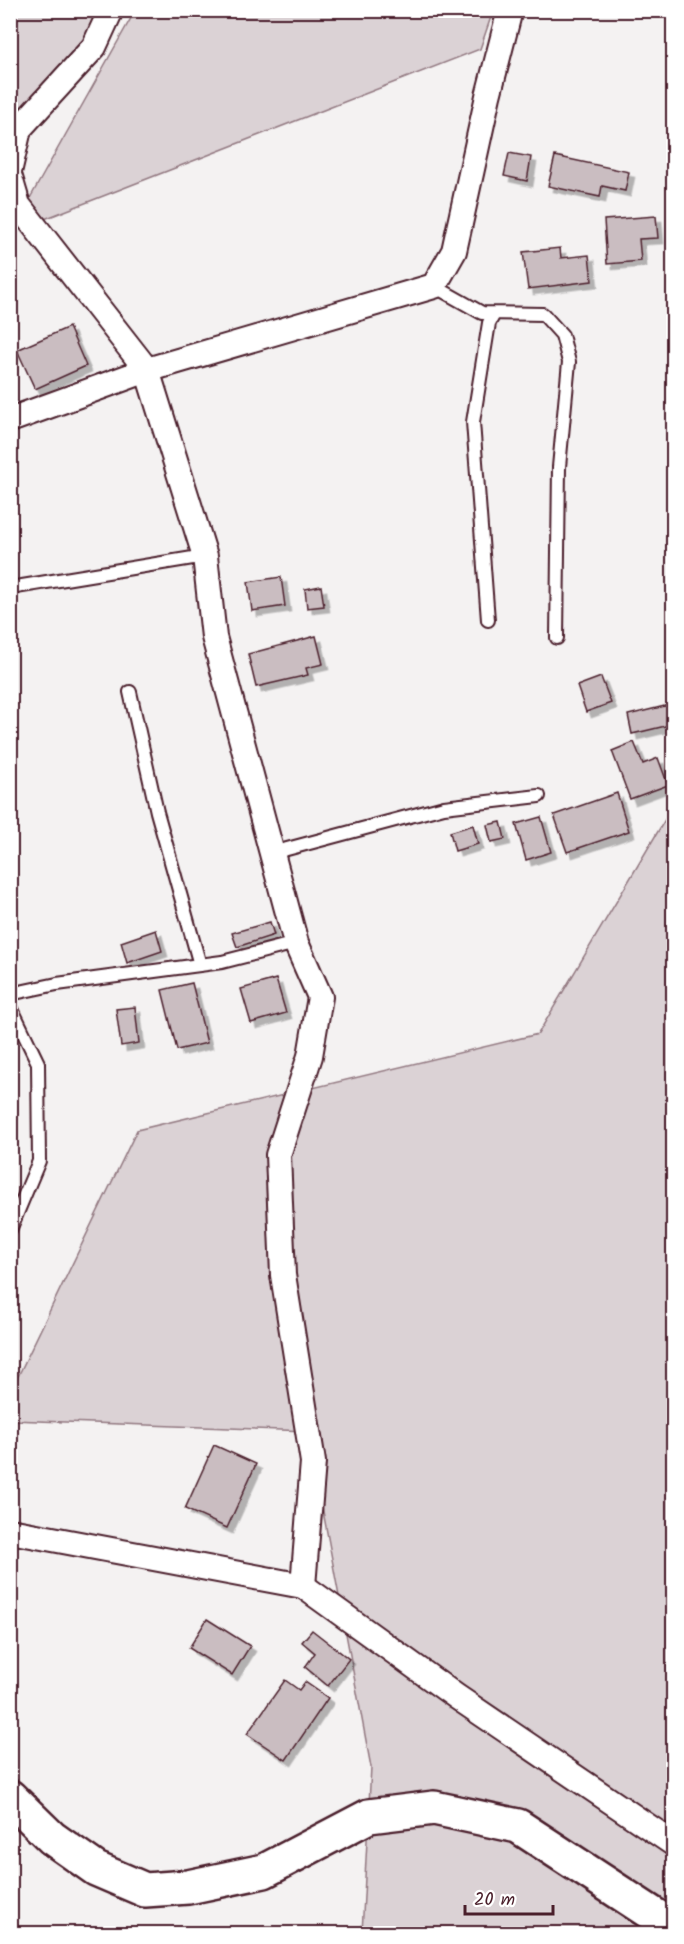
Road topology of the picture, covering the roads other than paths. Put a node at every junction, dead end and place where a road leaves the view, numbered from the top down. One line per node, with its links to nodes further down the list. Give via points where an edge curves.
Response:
1 (111, 10): 3 (street, via 94,47)
2 (510, 10): 6 (street, via 454,251)
3 (15, 132): 4 (street)
4 (10, 168)
5 (10, 178): 8 (street, via 18,205)
6 (434, 286): 7 (lane, via 482,313); 8 (street)
7 (494, 314): 12 (lane, via 489,323 472,422); 13 (lane, via 543,314 562,334 569,362 559,467)
8 (147, 370): 9 (street); 10 (street)
9 (10, 420)
10 (205, 556): 11 (lane); 16 (street, via 214,637)
11 (10, 588)
12 (488, 620)
13 (557, 638)
14 (130, 692): 18 (lane, via 157,812)
15 (539, 795): 16 (lane, via 444,807)
16 (272, 853): 17 (street)
17 (296, 944): 18 (lane); 23 (street, via 320,997 310,1056 278,1155 283,1275 313,1462)
18 (200, 965): 19 (lane)
19 (10, 994)
20 (10, 1005): 21 (lane, via 38,1063 39,1161)
21 (10, 1230)
22 (10, 1531): 23 (street)
23 (303, 1586): 25 (street, via 457,1697)
24 (10, 1797): 26 (street, via 52,1838 96,1869 145,1890 188,1887 264,1871 369,1816 434,1808 518,1826)
25 (674, 1844)
26 (674, 1928)

